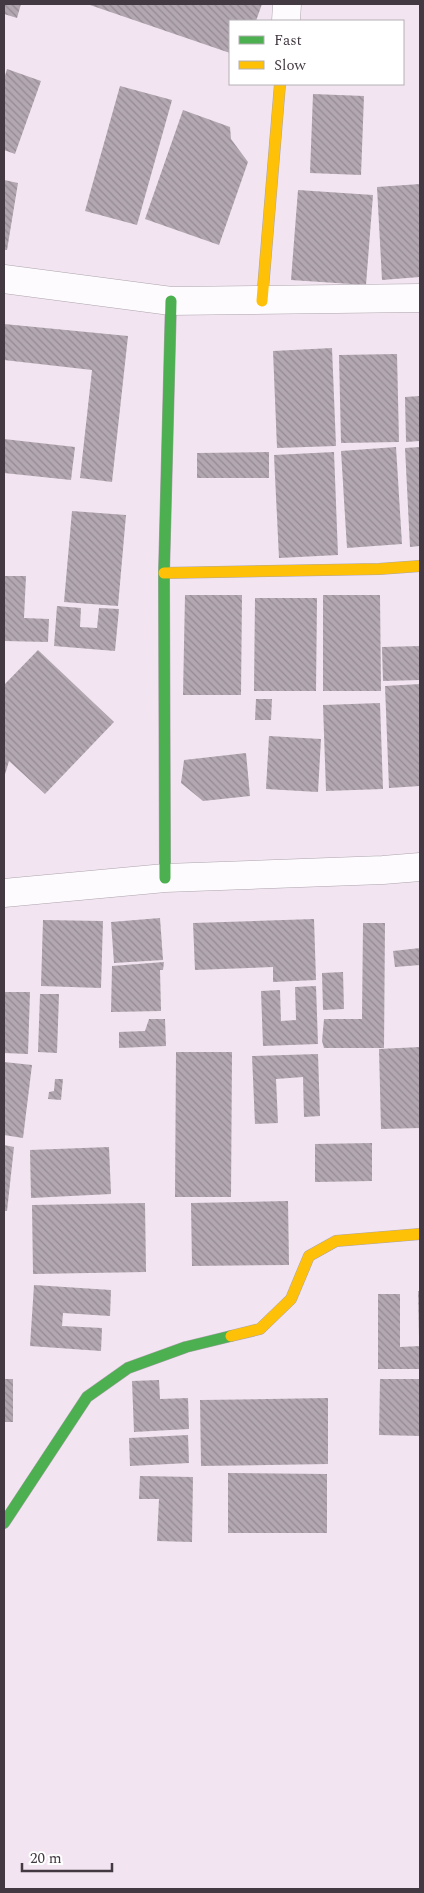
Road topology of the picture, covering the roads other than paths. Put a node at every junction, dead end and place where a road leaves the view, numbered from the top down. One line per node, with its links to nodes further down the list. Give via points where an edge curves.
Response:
1 (287, 4): 2 (street)
2 (286, 20)
3 (280, 85): 7 (street)
4 (4, 279): 6 (street)
5 (420, 298): 7 (street)
6 (171, 301): 7 (street); 9 (street)
7 (262, 301)
8 (420, 566): 9 (street)
9 (164, 572): 11 (street)
10 (420, 867): 11 (street)
11 (165, 878): 12 (street)
12 (4, 893)
13 (420, 1234): 14 (street, via 336,1241 308,1256 292,1299 260,1329 186,1347 128,1368 87,1396)
14 (4, 1523)

